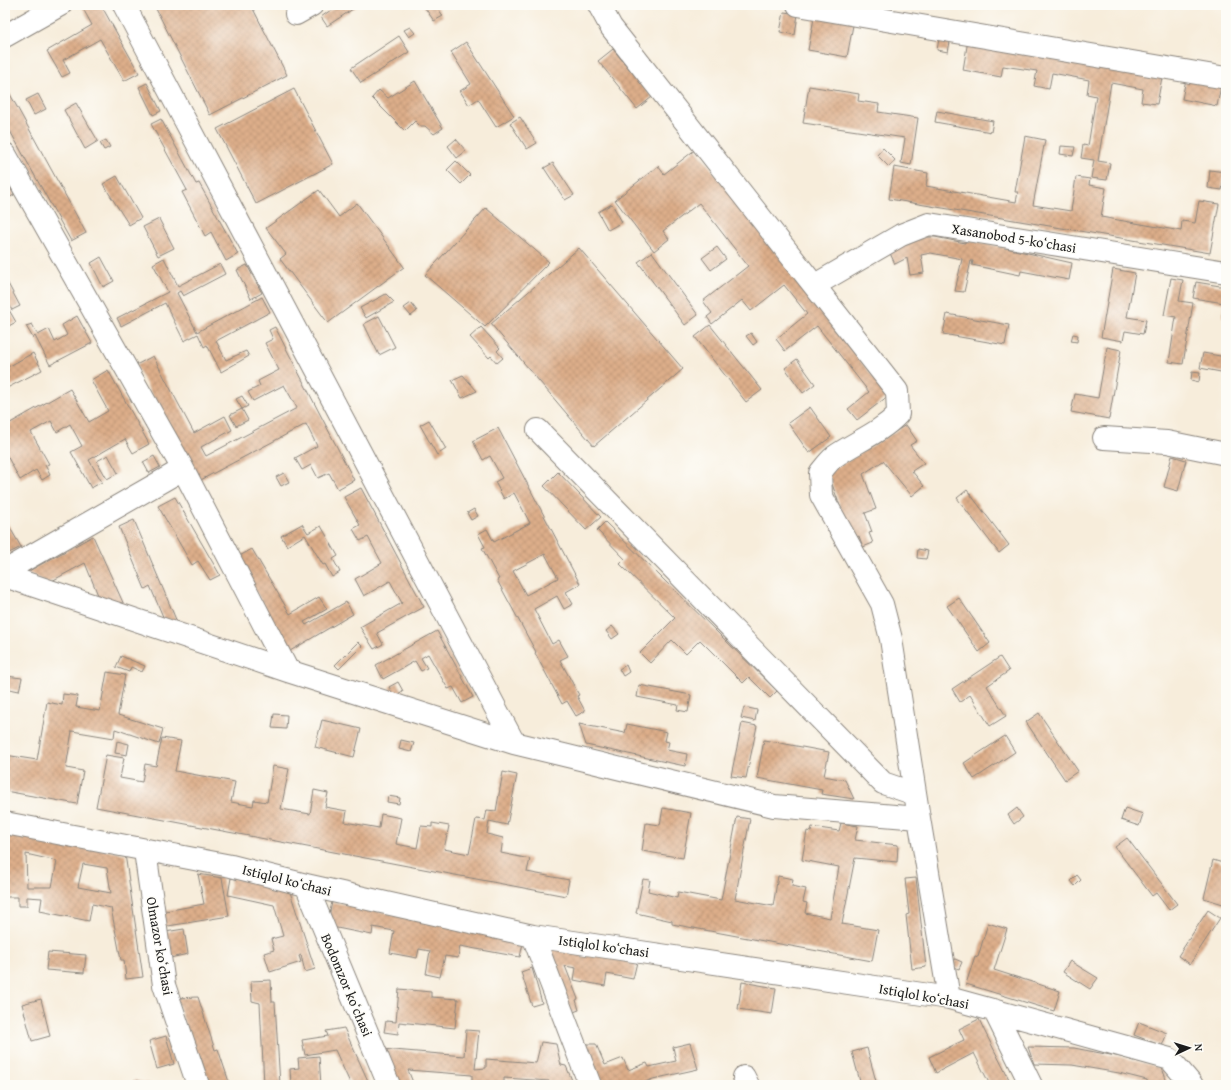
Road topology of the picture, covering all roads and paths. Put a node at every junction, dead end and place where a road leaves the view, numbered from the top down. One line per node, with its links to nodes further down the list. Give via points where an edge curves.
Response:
1 (60, 5): 5 (street)
2 (124, 5): 17 (street)
3 (599, 5): 9 (street, via 611,27)
4 (798, 5): 6 (street)
5 (5, 36)
6 (1226, 78)
7 (5, 154): 13 (street)
8 (1226, 272): 9 (street, Xasanobod 5-koʻchasi, via 929,224 901,235)
9 (815, 285): 18 (street, via 897,391 898,414 885,427 833,458 820,473 821,495 882,604 891,639)
10 (538, 430): 18 (street, via 883,783)
11 (1104, 438): 12 (street, via 1167,442)
12 (1226, 454)
13 (183, 469): 14 (street); 16 (street)
14 (5, 571)
15 (5, 576): 16 (street)
16 (288, 670): 17 (street)
17 (514, 743): 19 (street, via 774,806)
18 (915, 794): 19 (street)
19 (919, 818): 24 (street)
20 (5, 823): 21 (street, Istiqlol koʻchasi)
21 (145, 851): 22 (street, Istiqlol koʻchasi, via 231,866); 26 (street, Olmazor koʻchasi, via 164,985)
22 (306, 885): 23 (street, Istiqlol koʻchasi); 27 (street, Bodomzor koʻchasi)
23 (533, 936): 24 (street, Istiqlol koʻchasi); 28 (street)
24 (949, 998): 25 (street, Istiqlol koʻchasi)
25 (994, 1010): 29 (street); 30 (street, Istiqlol koʻchasi, via 1170,1059)
26 (198, 1085)
27 (388, 1085)
28 (590, 1085)
29 (1031, 1085)
30 (1192, 1085)

